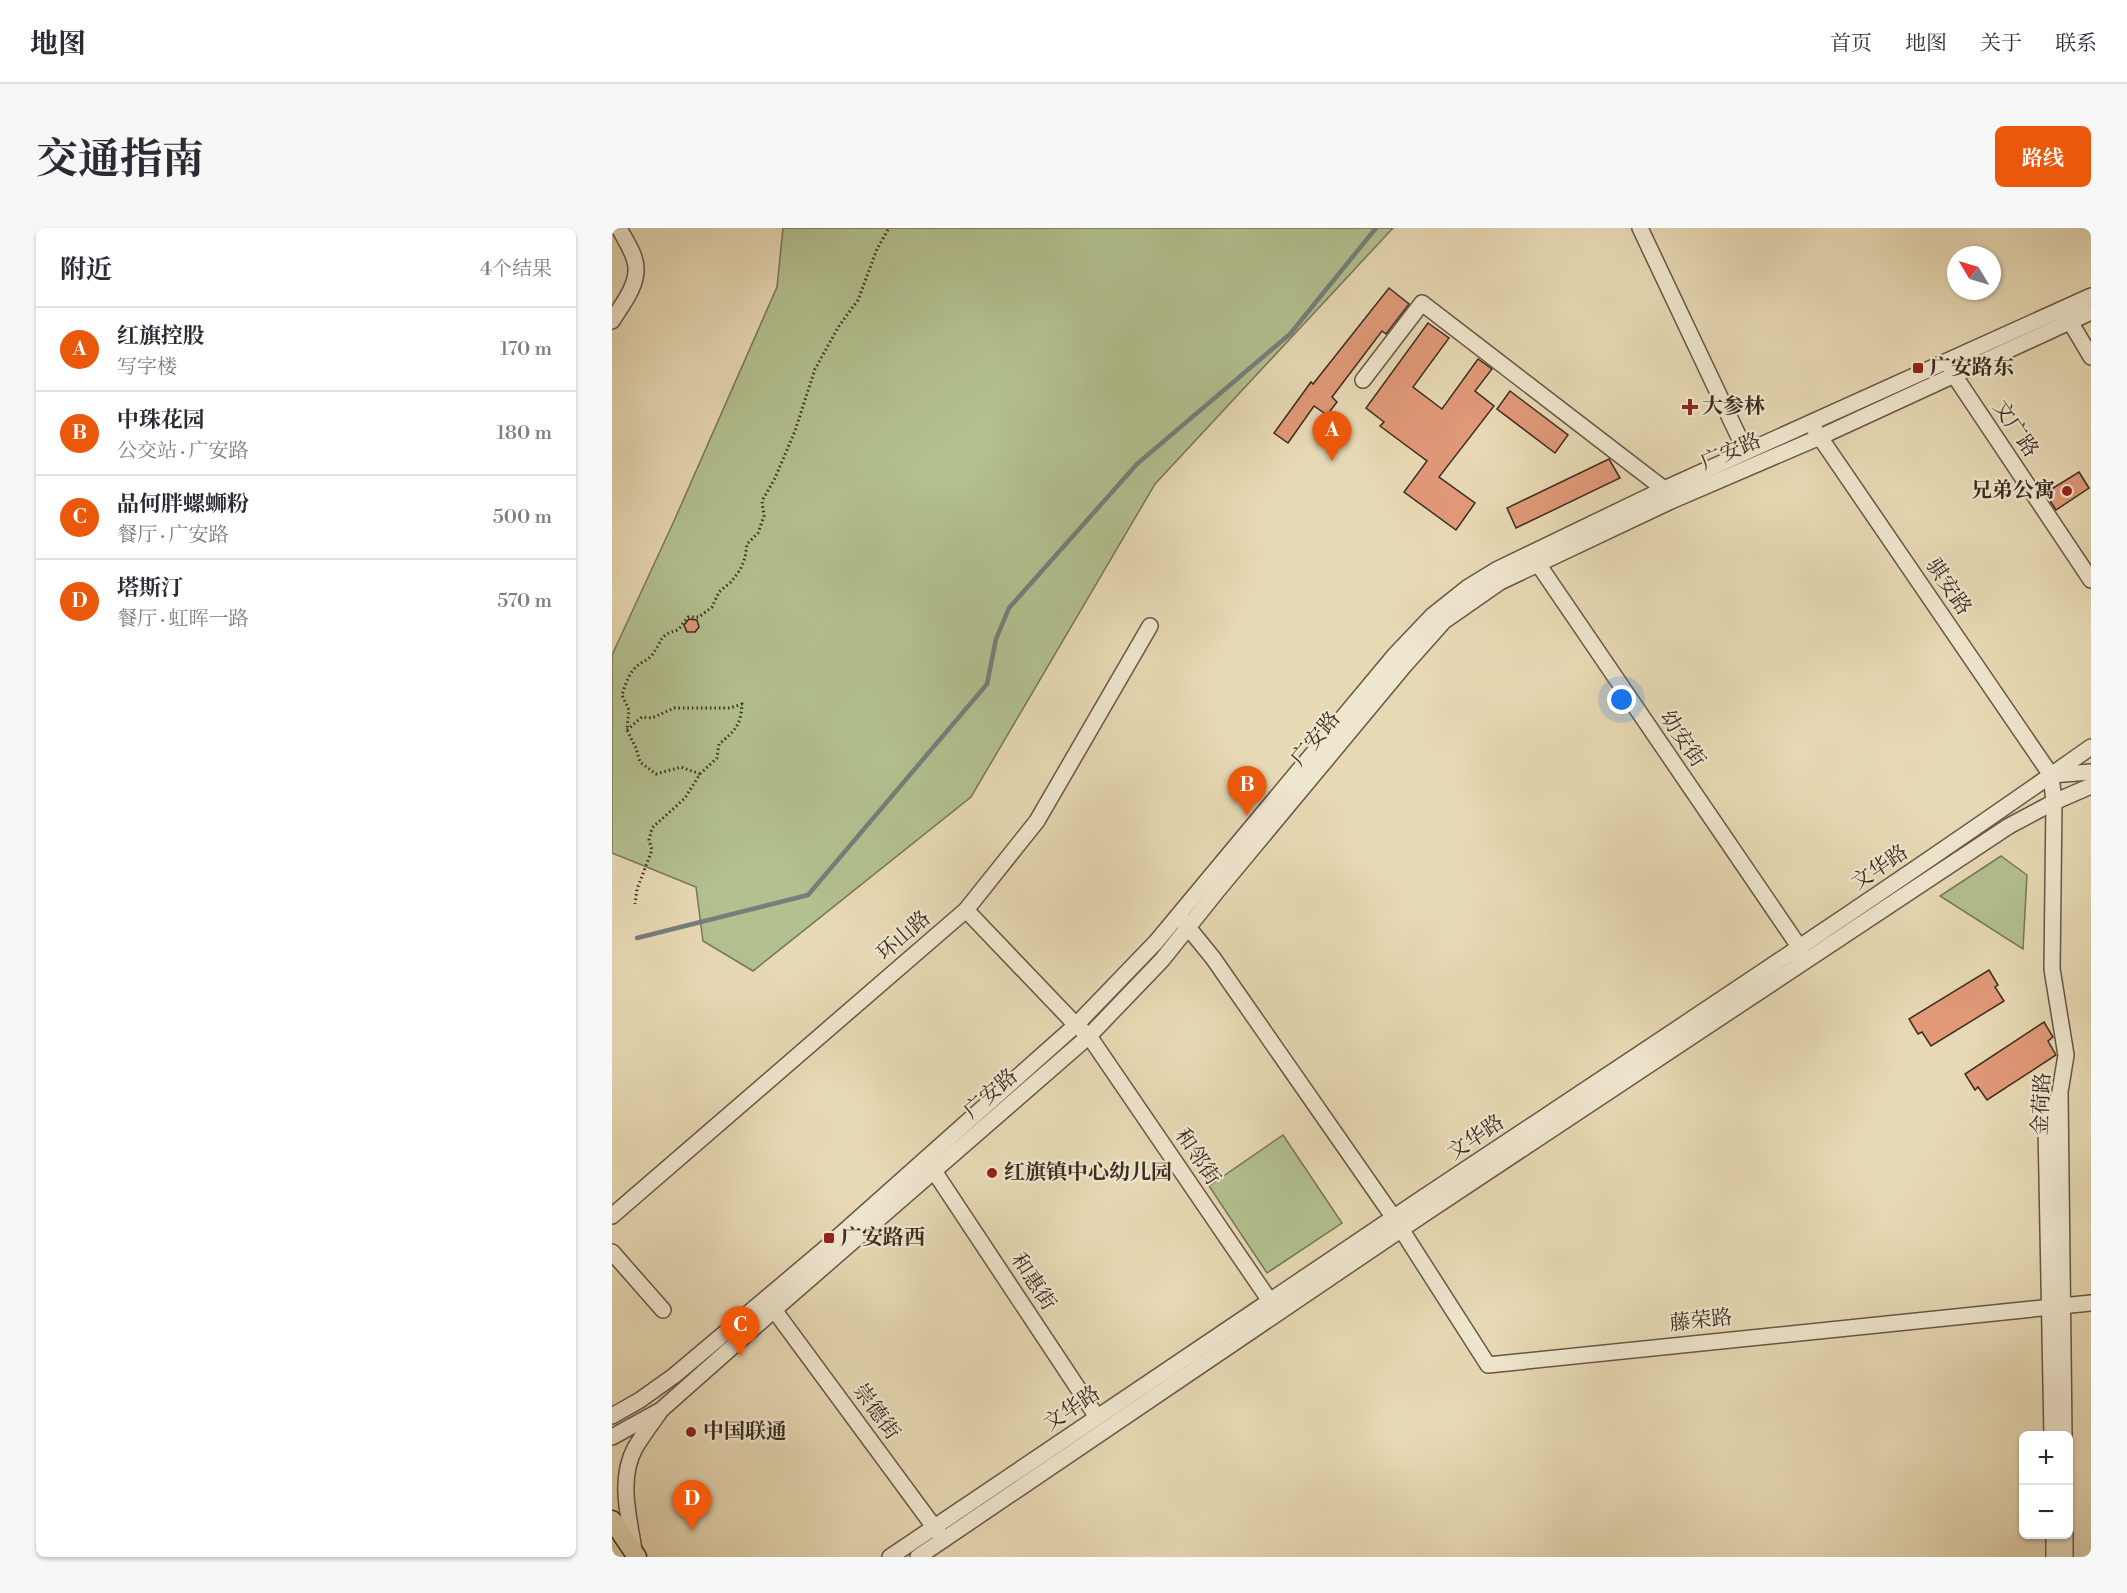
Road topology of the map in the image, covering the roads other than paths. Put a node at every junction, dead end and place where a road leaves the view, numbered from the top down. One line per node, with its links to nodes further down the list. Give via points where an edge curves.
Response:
1 (619, 228): 6 (street, via 636,268 631,290)
2 (1640, 228): 13 (street)
3 (2091, 296): 5 (street, 广安路)
4 (2091, 312): 5 (street, 广安路)
5 (2066, 316): 7 (street); 8 (street, 广安路); 9 (street, 广安路)
6 (612, 321)
7 (2091, 357)
8 (1947, 360): 9 (street, 文广路); 11 (street, 广安路)
9 (1954, 375): 12 (street, 广安路); 16 (street, 文广路)
10 (1363, 380): 14 (street, via 1422,303)
11 (1810, 422): 12 (street, 骐安路); 13 (street, 广安路)
12 (1820, 437): 14 (street, 广安路); 20 (street, 骐安路)
13 (1746, 452): 14 (street, 广安路)
14 (1667, 495): 15 (street, 广安路)
15 (1534, 559): 24 (street, 广安路, via 1467,588 1433,615 1394,656); 25 (street, 幼安街)
16 (2091, 580)
17 (1150, 626): 23 (street, 环山路, via 1037,821)
18 (2091, 747): 20 (street, 文华路)
19 (2091, 772): 20 (street)
20 (2051, 775): 22 (street, 金荷路); 25 (street, 文华路)
21 (2091, 786): 22 (street, 文华路)
22 (2054, 802): 26 (street, 文华路, via 2009,826); 36 (street, 金荷路, via 2052,969 2066,1055 2060,1092)
23 (966, 910): 27 (street, 和邻街); 30 (street, 环山路)
24 (1183, 922): 27 (street, 广安路, via 1156,942); 28 (street, 广安路, via 1162,960); 31 (street, via 1213,958)
25 (1800, 948): 26 (street); 31 (street, 文华路)
26 (1793, 970): 31 (street, 文华路)
27 (1076, 1025): 28 (street, 和邻街); 29 (street, 广安路)
28 (1089, 1036): 29 (street, 广安路); 33 (street, 和邻街)
29 (930, 1165): 35 (street, 广安路); 40 (street, 和惠街)
30 (612, 1216)
31 (1398, 1224): 33 (street, 文华路); 36 (street, 藤荣路, via 1488,1365); 48 (street, 文华路)
32 (612, 1252): 37 (street)
33 (1270, 1301): 40 (street, 文华路)
34 (2091, 1303): 36 (street, 藤荣路)
35 (770, 1304): 38 (street, 广安路); 39 (street, 广安路, via 640,1400); 45 (street, 崇德街)
36 (2056, 1305): 41 (street); 42 (street, 金荷路)
37 (663, 1310)
38 (661, 1410): 43 (street, 广安路); 49 (street, via 634,1450 627,1473 625,1495)
39 (612, 1416)
40 (1097, 1417): 45 (street, 文华路)
41 (2052, 1431)
42 (2064, 1431)
43 (612, 1437)
44 (612, 1520): 49 (main road)
45 (935, 1527): 48 (street, 崇德街); 50 (street, 文华路)
46 (2054, 1539): 52 (street)
47 (2065, 1539): 53 (street)
48 (944, 1540): 51 (street, 文华路)
49 (636, 1555)
50 (890, 1557)
51 (918, 1557)
52 (2054, 1557)
53 (2065, 1557)

